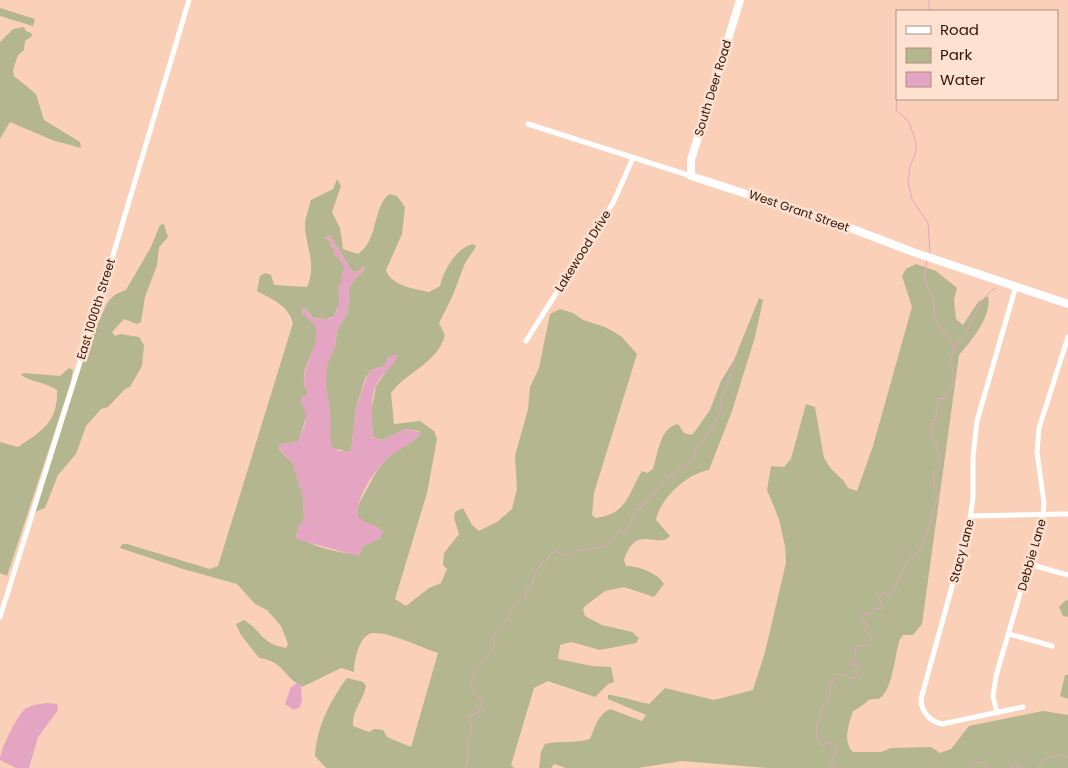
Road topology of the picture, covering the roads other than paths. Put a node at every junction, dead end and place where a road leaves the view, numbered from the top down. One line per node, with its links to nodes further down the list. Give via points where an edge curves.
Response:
1 (189, 0): 15 (street, East 1000th Street)
2 (740, 0): 5 (main road, South Deer Road, via 691,160)
3 (528, 124): 4 (street, West Grant Street)
4 (633, 158): 5 (street, West Grant Street); 9 (street, Lakewood Drive, via 613,203)
5 (691, 176): 6 (main road, West Grant Street)
6 (1016, 286): 7 (main road, West Grant Street); 11 (street, Stacy Lane, via 975,429)
7 (1068, 304)
8 (1068, 337): 12 (street, Debbie Lane, via 1039,428 1037,452)
9 (526, 341)
10 (1068, 514): 12 (street)
11 (971, 516): 12 (street); 19 (street, Stacy Lane, via 921,703 932,720 942,724)
12 (1043, 516): 13 (street, Debbie Lane)
13 (1029, 564): 14 (street); 16 (street, Debbie Lane)
14 (1068, 575)
15 (0, 617)
16 (1008, 634): 17 (street); 19 (street, Debbie Lane, via 994,683)
17 (1052, 646)
18 (1023, 708): 19 (street, Stacy Lane)
19 (996, 714)

